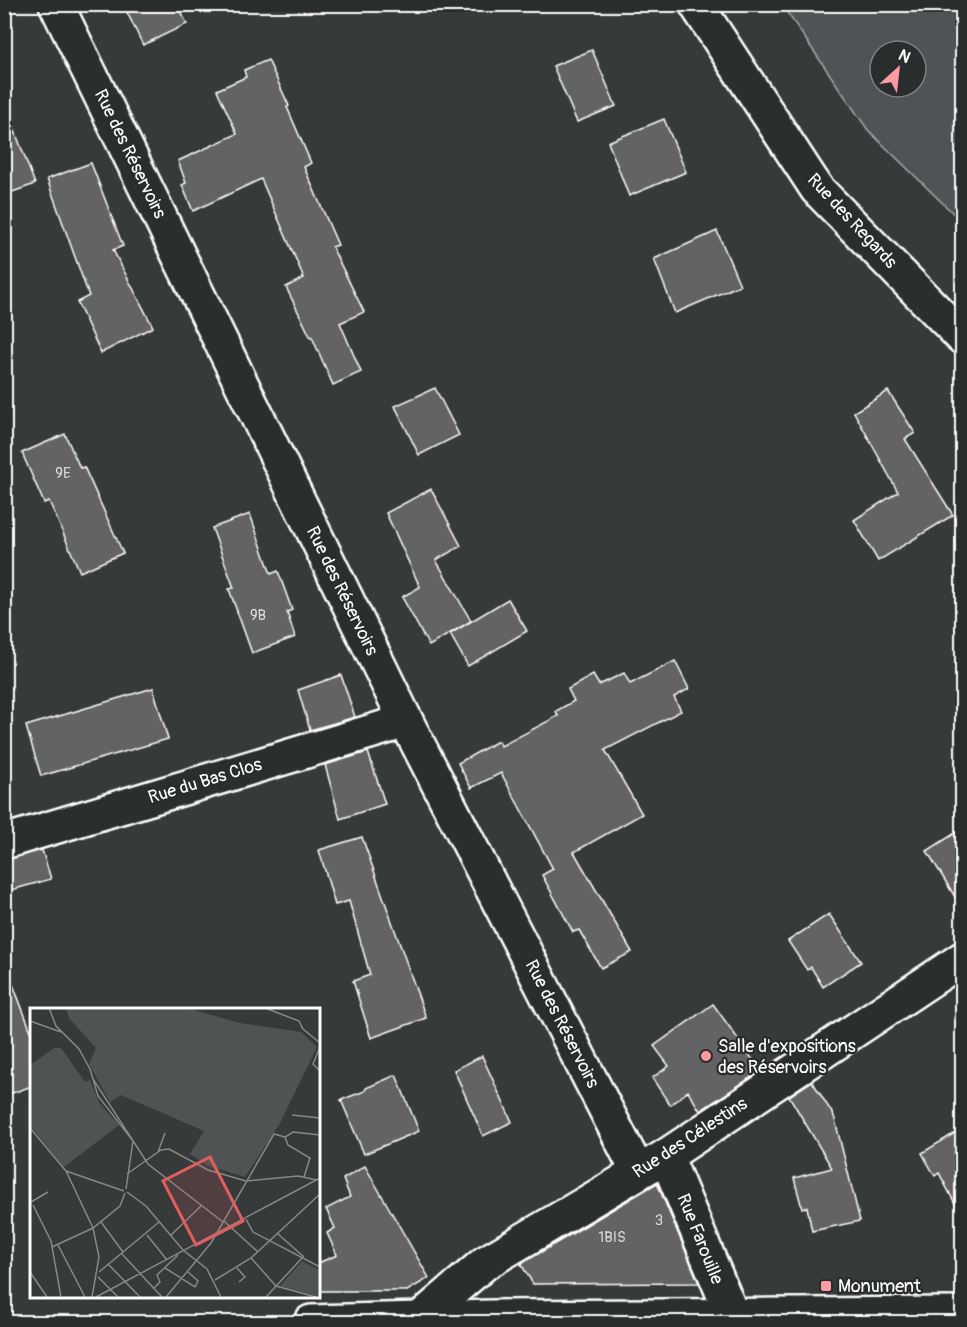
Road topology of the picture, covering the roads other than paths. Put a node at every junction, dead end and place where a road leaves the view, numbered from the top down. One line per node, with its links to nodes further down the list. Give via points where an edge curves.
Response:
1 (56, 4): 4 (street, Rue des Réservoirs)
2 (696, 4): 3 (street, Rue des Regards, via 817,189)
3 (963, 337)
4 (406, 721): 5 (street, Rue du Bas Clos); 8 (street, Rue des Réservoirs)
5 (4, 842)
6 (963, 959): 7 (street, Rue des Célestins)
7 (666, 1156): 8 (street, Rue des Célestins); 10 (street, Rue Farouille)
8 (638, 1172): 11 (street, Rue des Célestins, via 485,1263)
9 (963, 1314): 10 (street)
10 (733, 1319): 11 (street)
11 (418, 1321): 12 (street)
12 (312, 1323)

